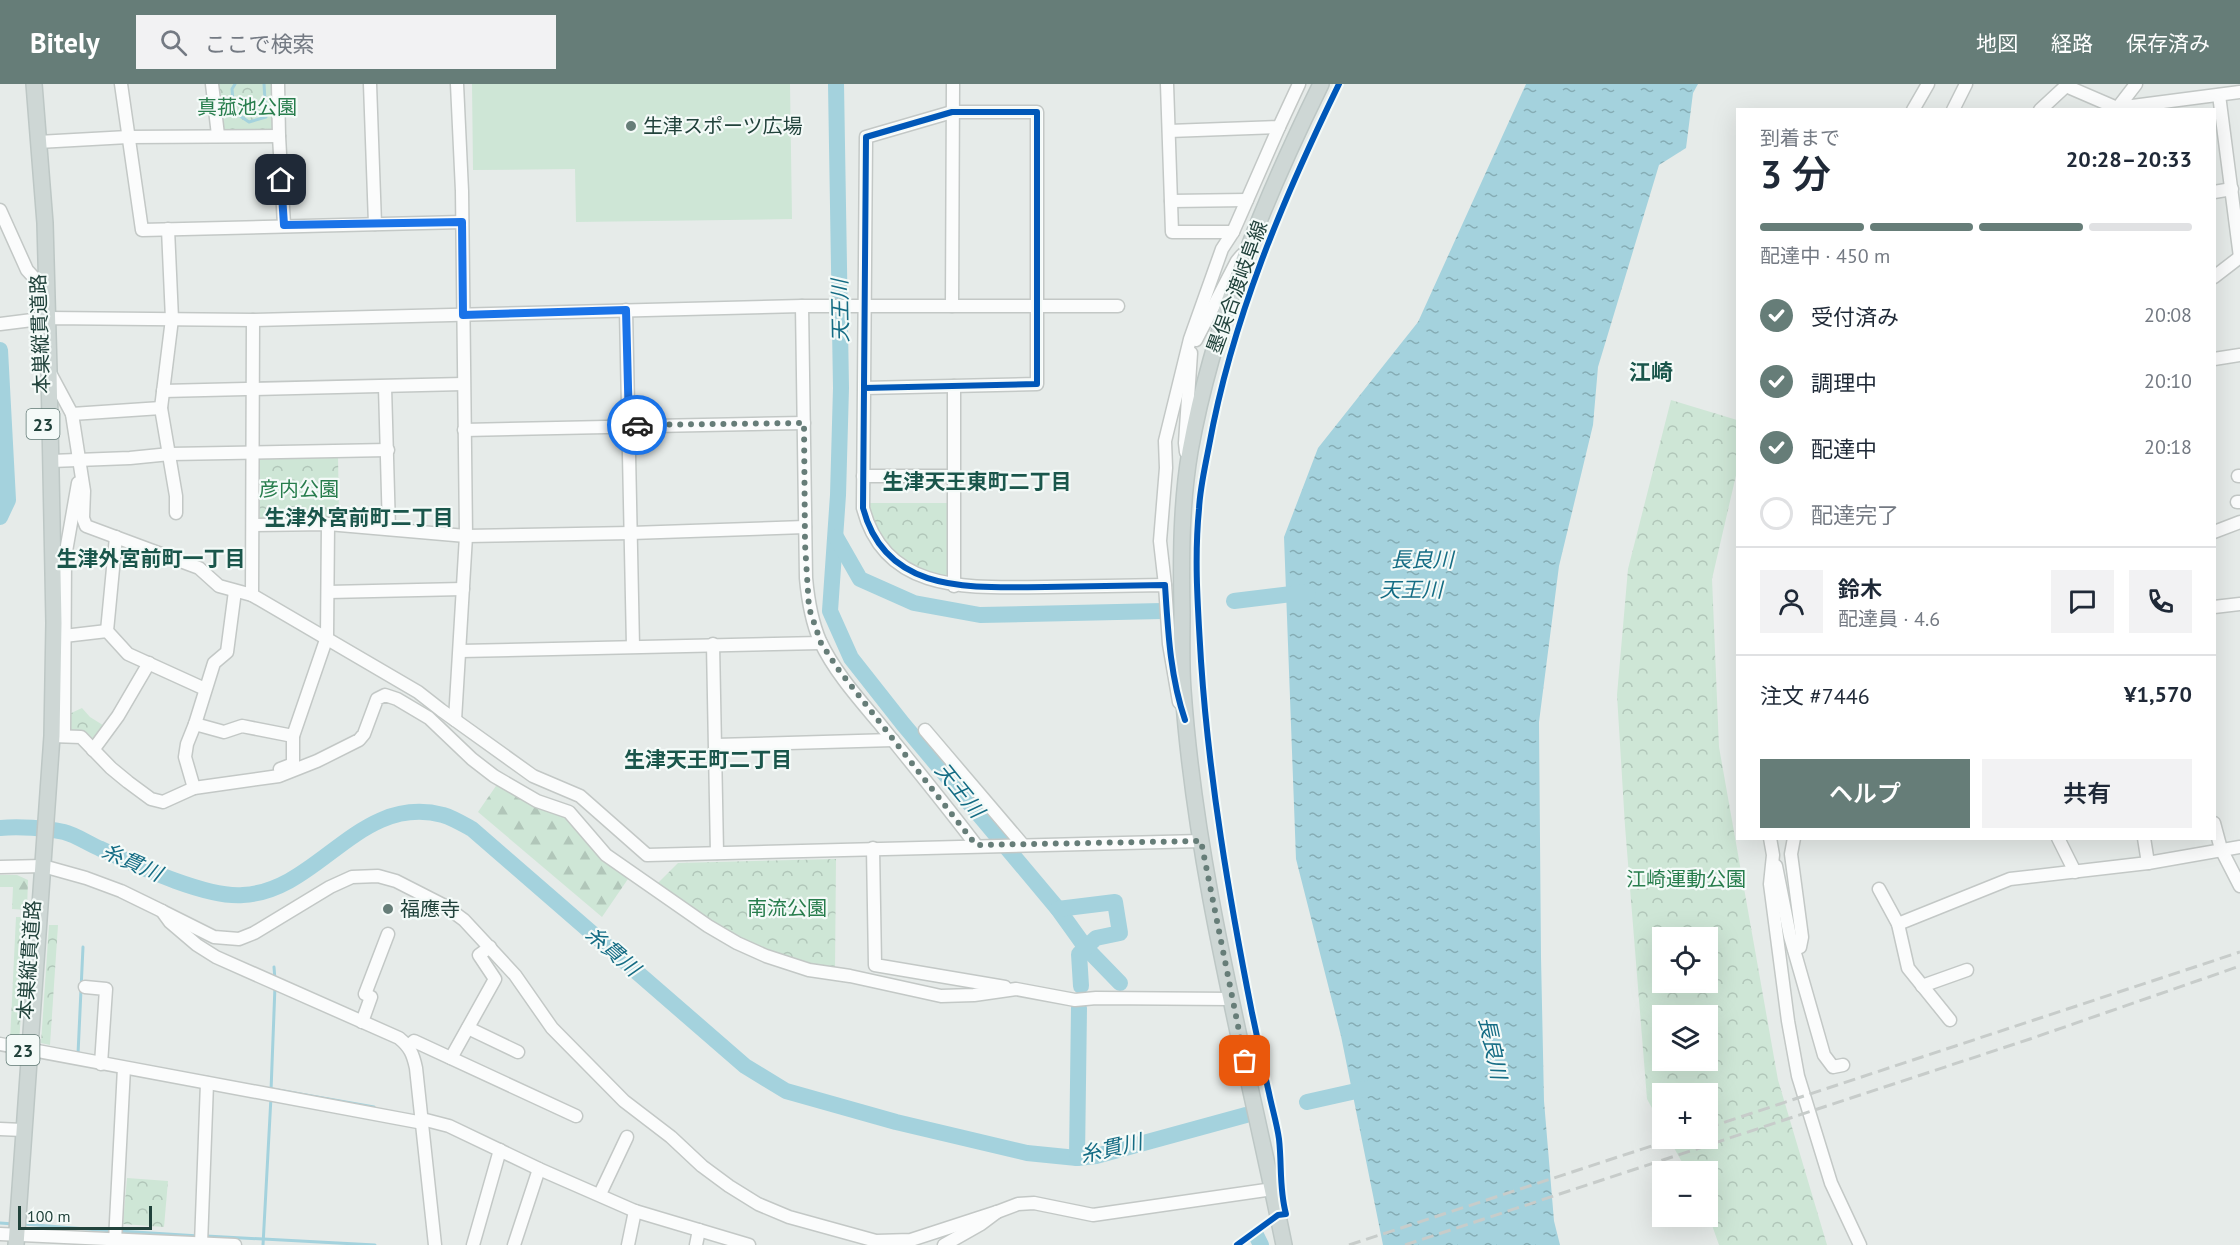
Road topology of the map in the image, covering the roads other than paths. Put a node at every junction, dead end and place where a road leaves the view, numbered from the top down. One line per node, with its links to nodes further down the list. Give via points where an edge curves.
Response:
1 (25, 84): 44 (main road, 本巣縦貫道路 / 23)
2 (34, 84): 30 (main road, 本巣縦貫道路 / 23)
3 (121, 84): 29 (street)
4 (212, 84): 27 (street)
5 (278, 84): 28 (street)
6 (370, 84): 37 (street)
7 (457, 84): 36 (street)
8 (952, 84): 24 (street)
9 (1167, 84): 26 (street)
10 (1299, 84): 25 (street)
11 (1321, 84): 41 (main road, 墨俣合渡岐阜線)
12 (1928, 84): 18 (street)
13 (1966, 84): 19 (street)
14 (2136, 84): 22 (street)
15 (2067, 85): 20 (street); 21 (street)
16 (2240, 92): 17 (street)
17 (2219, 95): 23 (street); 31 (street)
18 (1914, 108)
19 (1954, 108)
20 (2042, 108)
21 (2114, 108)
22 (2117, 108)
23 (2123, 108)
24 (952, 112): 46 (street, via 866,137); 47 (street); 49 (street, via 1037,112)
25 (1279, 127): 26 (street); 33 (street)
26 (1169, 131): 34 (street)
27 (218, 135): 28 (street); 29 (street)
28 (279, 135): 38 (street)
29 (128, 137): 30 (street); 39 (street, via 142,230)
30 (38, 142): 52 (main road, 本巣縦貫道路 / 23, via 45,224)
31 (2234, 182): 32 (street); 42 (street)
32 (2216, 191)
33 (1247, 200): 34 (street); 40 (street)
34 (1171, 201): 40 (street, via 1172,232)
35 (0, 210): 44 (street, via 27,270)
36 (462, 222): 37 (street); 51 (street)
37 (375, 224): 38 (street)
38 (284, 225): 39 (street)
39 (168, 229): 53 (street)
40 (1233, 232): 56 (street, via 1222,249)
41 (1250, 245): 56 (street, via 1237,261 1197,340); 76 (main road, 墨俣合渡岐阜線, via 1211,359)
42 (2240, 257): 43 (street)
43 (2216, 275)
44 (38, 282): 52 (main road, 本巣縦貫道路 / 23)
45 (806, 306): 46 (street); 50 (street); 68 (street)
46 (862, 306): 47 (street); 63 (street)
47 (952, 306): 49 (street)
48 (1118, 306): 49 (street)
49 (1036, 307): 61 (street, via 1037,384)
50 (626, 310): 51 (street); 69 (street)
51 (463, 315): 54 (street); 60 (street)
52 (44, 319): 53 (street); 55 (street); 59 (main road, 本巣縦貫道路 / 23); 118 (main road, 本巣縦貫道路 / 23)
53 (172, 319): 54 (street); 65 (street)
54 (253, 320): 64 (street)
55 (4, 323)
56 (1188, 348): 76 (street, via 1192,356 1185,443); 90 (street, via 1165,441 1160,542)
57 (2240, 356): 58 (street)
58 (2216, 359)
59 (49, 371): 67 (street); 75 (main road, 本巣縦貫道路 / 23)
60 (463, 384): 62 (street); 70 (street)
61 (954, 386): 63 (street); 79 (street)
62 (385, 387): 64 (street); 71 (street)
63 (864, 388): 78 (street)
64 (254, 390): 65 (street); 72 (street)
65 (163, 391): 66 (street)
66 (161, 408): 67 (street); 73 (street)
67 (72, 414): 74 (street)
68 (804, 423): 69 (street); 84 (street)
69 (629, 425): 70 (street); 87 (street)
70 (464, 430): 88 (street)
71 (388, 450): 72 (street); 85 (street)
72 (253, 452): 73 (street); 83 (street)
73 (170, 454): 74 (street); 80 (street)
74 (80, 460): 75 (street); 77 (street)
75 (51, 461): 113 (main road, 本巣縦貫道路 / 23)
76 (1188, 464): 110 (main road, 墨俣合渡岐阜線, via 1182,512 1181,581)
77 (80, 474): 89 (street, via 86,526); 99 (street, via 66,544)
78 (863, 476): 79 (street); 91 (street, via 863,508 883,548 903,566 930,580)
79 (954, 476): 91 (street)
80 (176, 513)
81 (2240, 522): 86 (street)
82 (328, 524): 83 (street); 85 (street); 94 (street)
83 (253, 525): 95 (street)
84 (805, 526): 87 (street); 101 (street, via 809,608)
85 (389, 529): 88 (street)
86 (2216, 531)
87 (631, 533): 88 (street); 103 (street)
88 (466, 536): 92 (street)
89 (116, 537): 93 (street, via 199,568 219,586); 98 (street)
90 (1165, 585): 91 (street); 110 (street, via 1173,674)
91 (954, 586)
92 (463, 589): 94 (street); 104 (street)
93 (235, 591): 95 (street); 107 (street, via 227,652 214,663)
94 (328, 592): 100 (street)
95 (252, 595): 100 (street)
96 (2240, 604): 97 (street)
97 (2216, 607)
98 (106, 631): 99 (street); 105 (street, via 128,654)
99 (64, 636): 113 (street)
100 (327, 637): 106 (street); 114 (street)
101 (821, 643): 102 (street); 115 (street)
102 (713, 644): 103 (street); 116 (street)
103 (633, 646): 104 (street)
104 (460, 651): 109 (street)
105 (148, 663): 107 (street); 117 (street)
106 (394, 677): 108 (street, via 392,685); 109 (street)
107 (205, 689): 111 (street)
108 (429, 718): 119 (street, via 397,699 381,696 359,740 297,770); 148 (street, via 494,776 537,801 569,812 606,855 737,943 809,970 941,996)
109 (455, 720): 132 (street, via 533,776 580,796 647,855)
110 (1185, 720): 126 (main road, 墨俣合渡岐阜線)
111 (195, 724): 114 (street, via 224,732 242,726); 120 (street, via 185,757)
112 (925, 730): 128 (street)
113 (58, 736): 117 (street, via 81,737); 118 (main road, 本巣縦貫道路 / 23)
114 (293, 736): 119 (street, via 294,764 248,775)
115 (893, 740): 116 (street); 127 (street)
116 (716, 745): 132 (street)
117 (93, 750): 120 (street, via 128,782 158,802)
118 (47, 764): 134 (main road, 23)
119 (239, 783): 120 (street)
120 (194, 788)
121 (2216, 830): 131 (street)
122 (1770, 840): 133 (street)
123 (1794, 840): 144 (street, via 1791,854 1802,937 1800,947)
124 (2059, 840): 137 (street)
125 (2144, 840): 135 (street)
126 (1201, 841): 128 (street); 149 (main road, 墨俣合渡岐阜線)
127 (979, 845): 128 (street); 130 (street)
128 (1018, 845)
129 (2240, 847): 131 (street)
130 (873, 848): 132 (street); 148 (street, via 875,965)
131 (2222, 849): 135 (street); 138 (street)
132 (717, 853)
133 (1773, 855): 144 (street); 186 (street, via 1770,884 1798,1076 1831,1183)
134 (39, 860): 136 (street); 140 (street); 155 (main road, 本巣縦貫道路 / 23)
135 (2148, 863): 137 (street)
136 (0, 867)
137 (2075, 872): 141 (street, via 2010,879)
138 (2240, 886)
139 (1879, 890): 141 (street)
140 (162, 911): 143 (street, via 214,937 238,939 330,887 352,878 378,876 413,888 445,906); 151 (street, via 196,945 216,957)
141 (1898, 924): 146 (street, via 1908,968)
142 (388, 934): 151 (street, via 365,994 371,997)
143 (490, 947): 152 (street, via 479,955 495,979); 172 (street, via 552,1028 624,1101 702,1166 758,1204 799,1220 876,1241 911,1240)
144 (1794, 949): 159 (street, via 1824,1055 1833,1067)
145 (1967, 970): 146 (street)
146 (1922, 986): 150 (street)
147 (84, 987): 158 (street, via 106,989)
148 (1016, 988): 149 (street, via 1075,1000)
149 (1232, 999): 169 (main road, 墨俣合渡岐阜線)
150 (1950, 1020)
151 (362, 1022): 154 (street)
152 (468, 1028): 156 (street); 157 (street)
153 (0, 1044): 155 (street)
154 (408, 1046): 157 (street, via 414,1041); 163 (street, via 416,1068)
155 (26, 1050): 158 (street); 165 (main road, 本巣縦貫道路 / 23)
156 (518, 1052)
157 (451, 1058): 162 (street)
158 (101, 1064): 160 (street)
159 (1843, 1065)
160 (124, 1068): 161 (street); 175 (street)
161 (207, 1083): 163 (street); 176 (street)
162 (576, 1116)
163 (422, 1121): 167 (street, via 449,1126); 178 (street)
164 (0, 1129): 165 (street)
165 (20, 1130): 174 (main road, 本巣縦貫道路 / 23)
166 (627, 1137): 170 (street)
167 (500, 1150): 168 (street); 179 (street)
168 (539, 1169): 170 (street); 180 (street)
169 (1273, 1189): 172 (street, via 1093,1215 1034,1203); 185 (main road, 墨俣合渡岐阜線)
170 (600, 1194): 171 (street)
171 (635, 1211): 173 (street); 181 (street)
172 (997, 1212): 184 (street)
173 (699, 1230): 182 (street); 183 (street)
174 (10, 1238): 175 (street)
175 (115, 1241): 176 (street)
176 (201, 1244): 177 (street)
177 (235, 1245)
178 (435, 1245)
179 (473, 1245)
180 (514, 1245)
181 (627, 1245)
182 (696, 1245)
183 (749, 1245)
184 (944, 1245)
185 (1284, 1245)
186 (1860, 1245)

